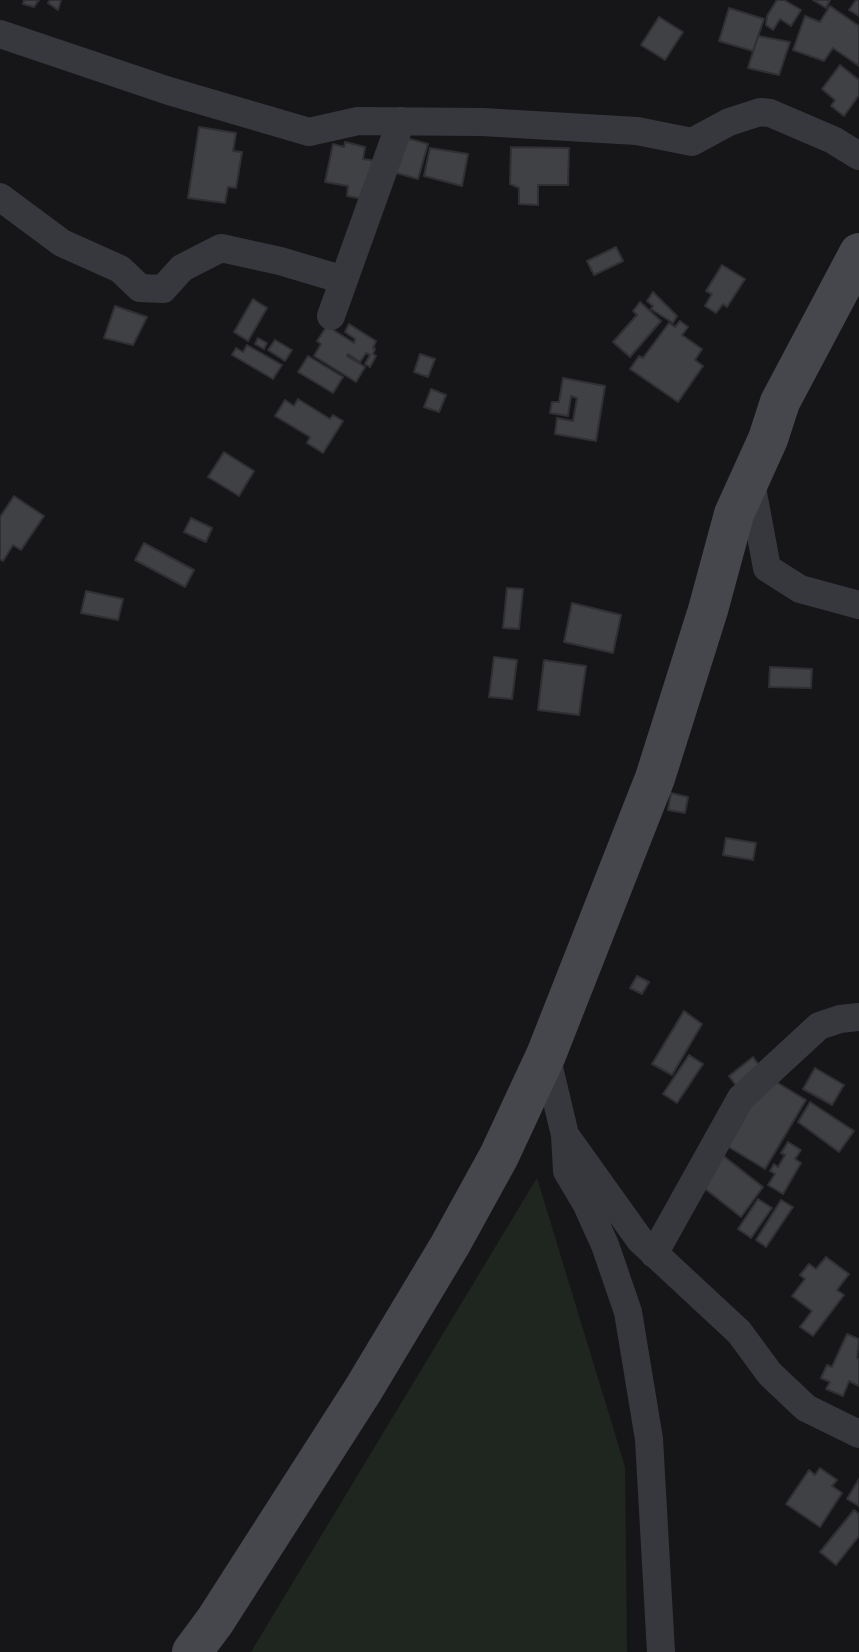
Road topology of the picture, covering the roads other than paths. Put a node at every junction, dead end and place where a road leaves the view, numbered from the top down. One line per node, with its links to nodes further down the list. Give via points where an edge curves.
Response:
1 (0, 34): 2 (street, via 309,132 358,121)
2 (401, 121): 3 (street, via 637,131 692,142 760,112 833,140); 6 (street)
3 (859, 156)
4 (0, 197): 6 (street, via 62,243 120,269 140,288 163,289 182,268 221,248)
5 (859, 253): 8 (main road, via 780,402)
6 (344, 280): 7 (street)
7 (331, 316)
8 (750, 477): 9 (street, via 767,568 800,589); 11 (main road, via 734,514 655,778)
9 (859, 605)
10 (859, 1017): 13 (street, via 819,1026 741,1098)
11 (546, 1055): 12 (street); 15 (main road, via 450,1245 261,1552)
12 (565, 1135): 13 (street); 16 (street, via 567,1171 616,1274 637,1360 649,1439)
13 (654, 1254): 14 (street, via 739,1332 770,1374 806,1408)
14 (859, 1434)
15 (192, 1652)
16 (661, 1652)

